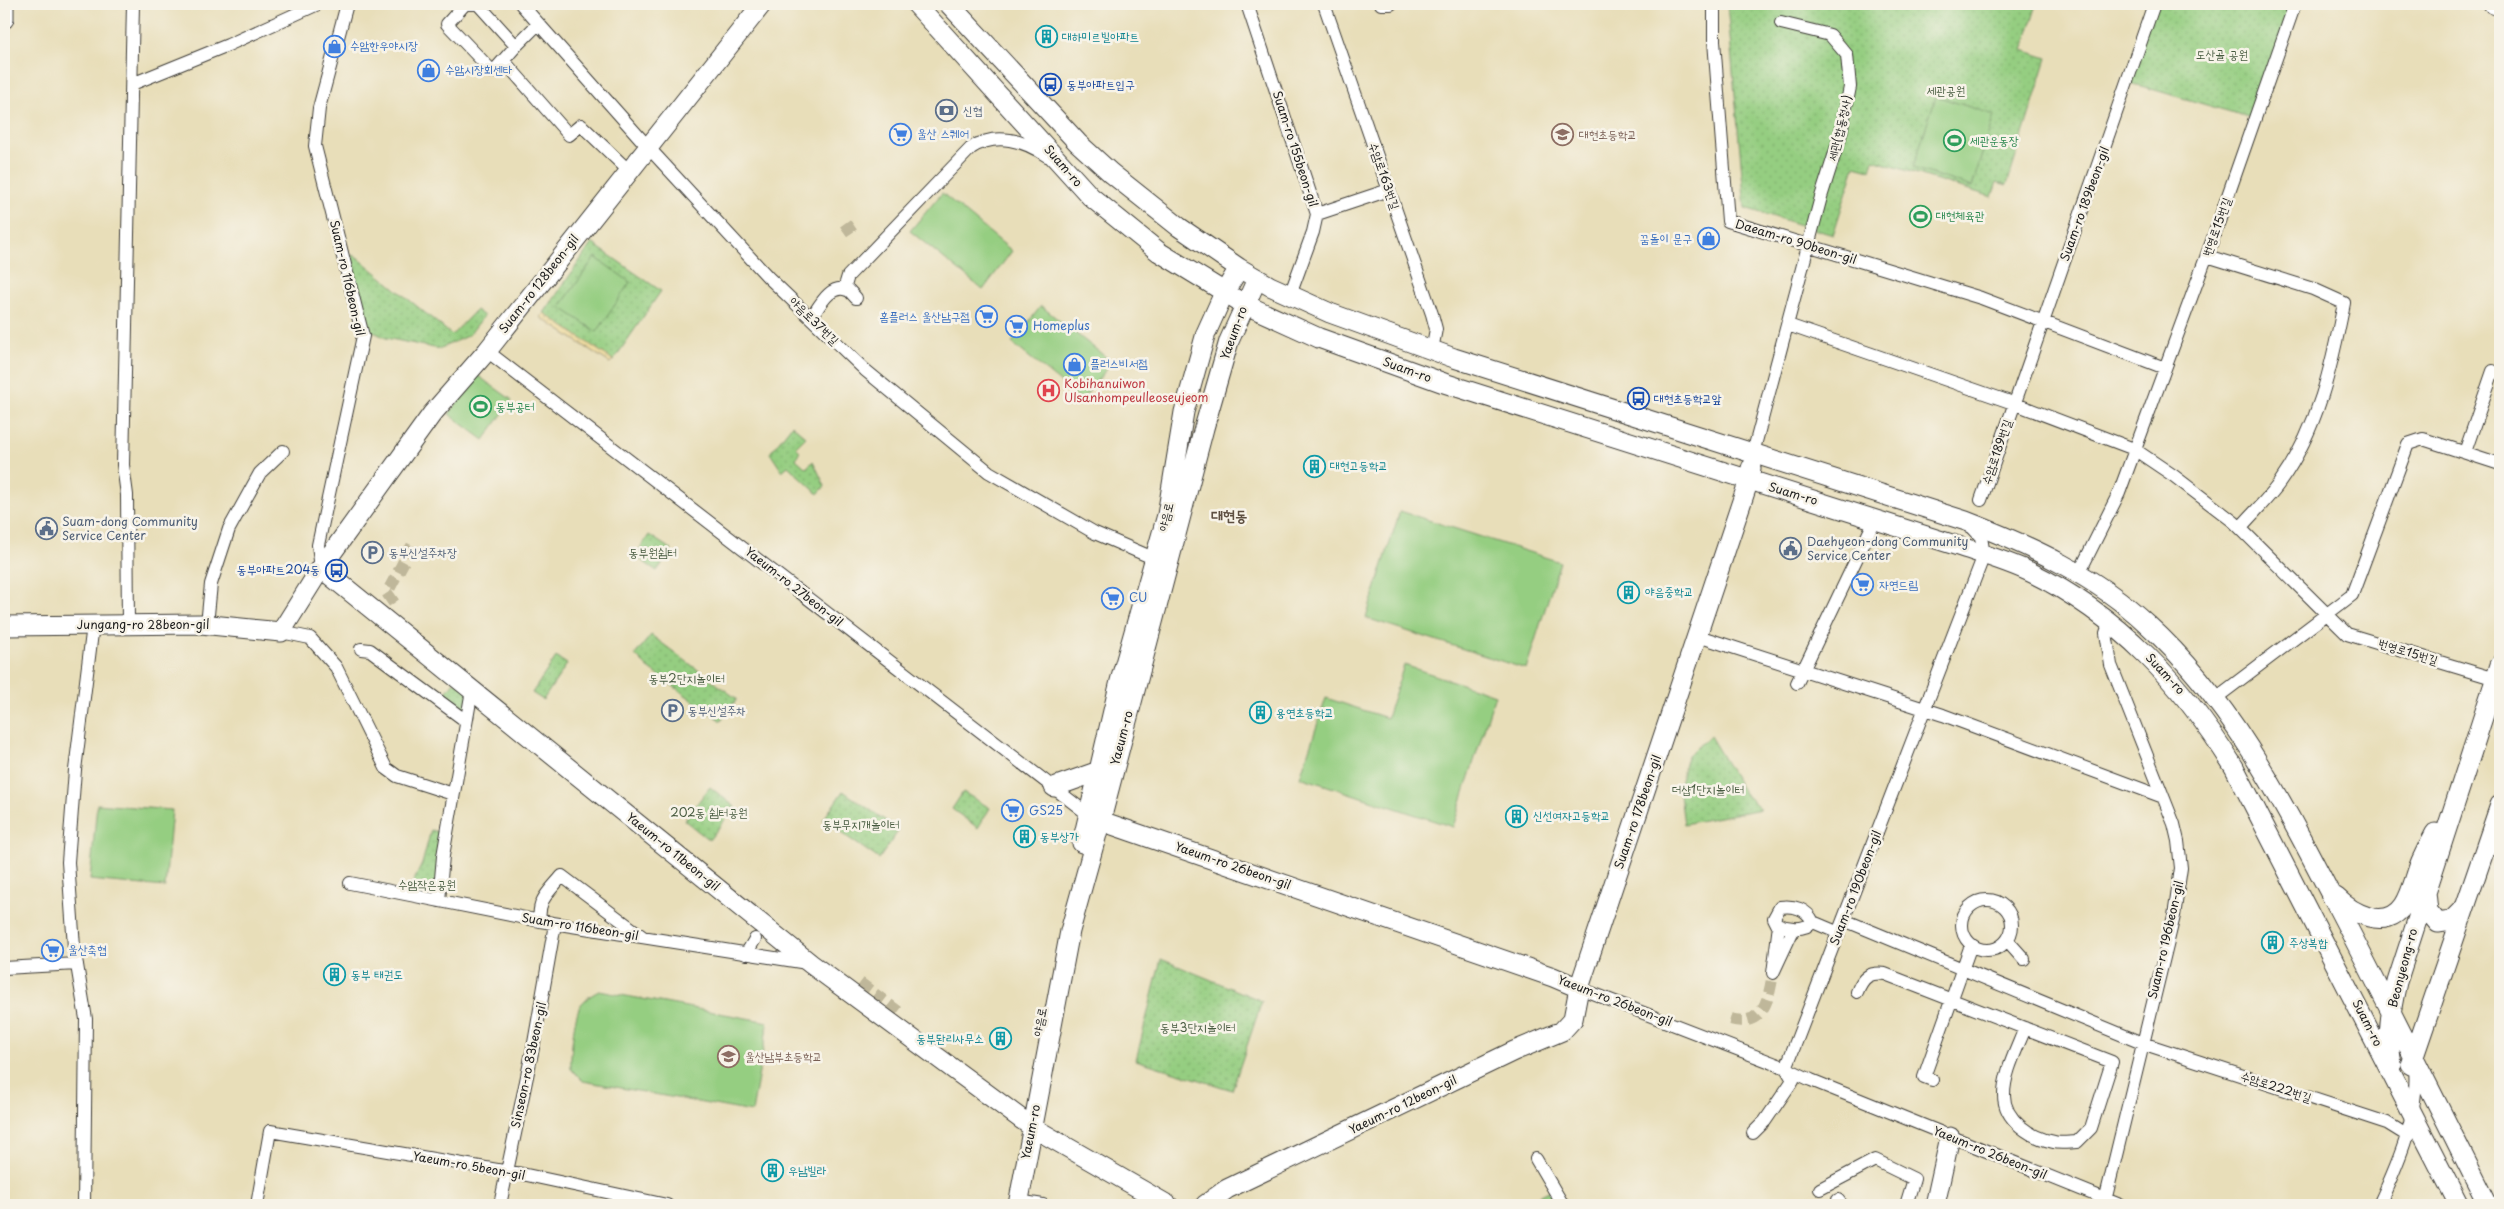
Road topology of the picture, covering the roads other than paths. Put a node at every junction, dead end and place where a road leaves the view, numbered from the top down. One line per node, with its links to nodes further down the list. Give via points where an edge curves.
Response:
1 (4, 4): 18 (street)
2 (133, 4): 23 (street)
3 (318, 4): 23 (street)
4 (346, 4): 56 (street, Suam-ro 116beon-gil, via 319,108 315,146 363,336 318,544)
5 (521, 4): 20 (street, 야음로37번길)
6 (762, 4): 24 (street, Suam-ro 128beon-gil)
7 (916, 4): 26 (street, Suam-ro)
8 (949, 4): 31 (street, Suam-ro, via 1078,142 1143,200)
9 (1247, 4): 28 (street, Suam-ro 155beon-gil)
10 (1324, 4): 27 (street, 수암로163번길)
11 (1382, 4): 12 (street)
12 (1391, 4)
13 (1714, 4): 29 (street, Daeam-ro 90beon-gil, via 1728,221)
14 (2295, 4): 30 (street, 번영로15번길)
15 (2493, 4): 17 (street)
16 (2149, 5): 37 (street, Suam-ro 189beon-gil)
17 (2500, 6)
18 (4, 19)
19 (1781, 23): 29 (street, 세관(합동청사), via 1830,35 1847,55 1850,87 1840,137)
20 (538, 24): 21 (street); 24 (street, 야음로37번길)
21 (516, 46): 22 (street); 22 (street, via 478,4 465,4 447,24 493,72)
22 (504, 61): 25 (street, via 569,135 581,125)
23 (132, 84): 61 (street, via 123,465 127,494)
24 (648, 147): 25 (street, Suam-ro 128beon-gil); 36 (street, 야음로37번길, via 768,277)
25 (629, 171): 40 (street, Suam-ro 128beon-gil)
26 (1068, 172): 33 (street, Suam-ro, via 1117,220 1159,252); 36 (street, via 1041,152 1016,140 997,139 971,148 848,276 844,283 852,294 839,288 832,291)
27 (1389, 190): 28 (street); 39 (street, 수암로163번길, via 1432,314 1436,329)
28 (1316, 214): 34 (street, Suam-ro 155beon-gil, via 1313,232)
29 (1809, 245): 37 (street, Daeam-ro 90beon-gil, via 1981,298); 38 (street)
30 (2207, 256): 41 (street, 번영로15번길); 53 (street, via 2313,289 2344,303 2324,392 2307,436 2280,482)
31 (1239, 268): 32 (street, Suam-ro); 33 (street, 야음로)
32 (1257, 279): 34 (street, Suam-ro); 35 (street, Yaeum-ro)
33 (1224, 292): 35 (street, Suam-ro); 55 (street, 야음로, via 1206,332 1184,412)
34 (1290, 295): 39 (street, Suam-ro)
35 (1244, 304): 49 (street, Suam-ro, via 1319,338 1444,383); 55 (street, Yaeum-ro, via 1229,341)
36 (811, 318): 55 (street, 야음로37번길, via 865,370 989,472 1095,533)
37 (2043, 322): 41 (street, Daeam-ro 90beon-gil); 43 (street, Suam-ro 189beon-gil)
38 (1788, 325): 43 (street, 번영로15번길); 47 (street)
39 (1432, 350): 47 (street, Suam-ro)
40 (487, 351): 56 (street, Suam-ro 128beon-gil, via 432,414); 76 (street, Yaeum-ro 27beon-gil)
41 (2165, 368): 44 (street, 번영로15번길)
42 (2493, 371): 46 (street)
43 (2014, 403): 44 (street, 번영로15번길); 50 (street, 수암로189번길)
44 (2134, 449): 53 (street, 번영로15번길); 57 (street, 번영로15번길, via 2119,493)
45 (283, 451): 62 (street, via 260,473 229,529 211,584)
46 (2465, 452): 48 (street); 58 (street, via 2423,439 2408,444 2352,595)
47 (1753, 453): 49 (street, Suam-ro 178beon-gil); 52 (street, Suam-ro)
48 (2500, 464)
49 (1748, 480): 51 (street, Suam-ro); 65 (street, Suam-ro 178beon-gil)
50 (1981, 500)
51 (1875, 520): 54 (street, Suam-ro); 67 (street)
52 (1966, 521): 54 (street, via 1981,537); 57 (street, Suam-ro, via 2038,551)
53 (2240, 528): 58 (street, 번영로15번길)
54 (1984, 555): 59 (street, Suam-ro, via 2029,571); 72 (street, Suam-ro 190beon-gil)
55 (1161, 561): 74 (street, 야음로, via 1120,681); 80 (street, Yaeum-ro)
56 (321, 568): 64 (street); 70 (street, Yaeum-ro 11beon-gil)
57 (2079, 573): 71 (street, Suam-ro, via 2147,623 2178,653)
58 (2328, 613): 68 (street, 번영로15번길, via 2348,634); 71 (street)
59 (2110, 622): 78 (street, Suam-ro 196beon-gil, via 2106,645 2111,665); 113 (street, Suam-ro, via 2163,670 2211,730 2255,806)
60 (93, 625): 61 (street, Jungang-ro 28beon-gil); 63 (street, Jungang-ro 28beon-gil); 101 (street, via 75,770 68,862)
61 (128, 625): 62 (street, Jungang-ro 28beon-gil)
62 (207, 625): 64 (street, Jungang-ro 28beon-gil)
63 (4, 626)
64 (281, 632): 77 (street, via 310,638 336,667 386,768 396,776)
65 (1698, 636): 67 (street); 105 (street, Suam-ro 178beon-gil)
66 (361, 649): 73 (street, via 370,650)
67 (1802, 668): 69 (street); 72 (street)
68 (2498, 672): 75 (street, Beonyeong-ro)
69 (1797, 683)
70 (472, 690): 73 (street); 102 (street, Yaeum-ro 11beon-gil)
71 (2216, 698): 82 (street, Suam-ro, via 2272,784)
72 (1923, 708): 78 (street); 87 (street, Suam-ro 190beon-gil)
73 (466, 721): 77 (street)
74 (1099, 771): 76 (street); 80 (street, 야음로)
75 (2463, 779): 82 (street, via 2399,911 2378,918 2361,915 2343,904); 83 (street, Beonyeong-ro)
76 (1054, 787): 80 (street, Yaeum-ro 27beon-gil)
77 (453, 794): 84 (street)
78 (2163, 797): 110 (street, Suam-ro 196beon-gil, via 2176,832 2181,868 2174,916)
79 (2500, 805): 85 (street)
80 (1095, 818): 105 (street, Yaeum-ro 26beon-gil); 116 (street, Yaeum-ro); 116 (street, 야음로, via 1059,924)
81 (350, 883): 84 (street, Suam-ro 116beon-gil)
82 (2326, 886): 108 (street, Suam-ro)
83 (2426, 891): 85 (street, via 2428,911 2438,923 2451,921); 108 (street, Beonyeong-ro)
84 (439, 901): 88 (street, Suam-ro 116beon-gil)
85 (2466, 905): 111 (street)
86 (621, 920): 88 (street, via 562,876 540,903); 93 (street); 95 (street)
87 (1844, 920): 94 (street, Suam-ro 190beon-gil); 104 (street, 수암로222번길)
88 (540, 921): 90 (street, Suam-ro 116beon-gil)
89 (1813, 922): 91 (street, via 1804,911 1787,906 1780,907 1775,914 1774,921); 92 (street, via 1810,926); 94 (street)
90 (555, 924): 93 (street, Suam-ro 116beon-gil); 121 (street, Sinseon-ro 83beon-gil, via 538,1025)
91 (1779, 925): 92 (street); 92 (street, via 1773,973)
92 (1794, 928)
93 (612, 933): 95 (street, Suam-ro 116beon-gil)
94 (1839, 933): 112 (street, Suam-ro 190beon-gil)
95 (644, 938): 99 (street, Suam-ro 116beon-gil)
96 (755, 939): 99 (street)
97 (2007, 940): 98 (street, via 2002,946 1986,950); 98 (street, via 2011,933 2011,916 2000,904 1984,900 1976,902 1964,914 1963,930); 100 (street)
98 (1971, 945): 104 (street)
99 (746, 954): 102 (street, Suam-ro 116beon-gil)
100 (2024, 959)
101 (77, 964): 103 (street); 125 (street, via 86,1018)
102 (811, 964): 116 (street, Yaeum-ro 11beon-gil)
103 (4, 968)
104 (1963, 971): 107 (street); 110 (street, 수암로222번길)
105 (1579, 988): 112 (street, Yaeum-ro 26beon-gil); 130 (street, Yaeum-ro 12beon-gil, via 1573,1019 1562,1031 1227,1189)
106 (1857, 992): 107 (street, via 1866,976 1885,974)
107 (1952, 1001): 109 (street); 114 (street, via 1924,1077)
108 (2391, 1011): 111 (street, Suam-ro); 113 (street, Beonyeong-ro, via 2390,1046)
109 (2025, 1028): 109 (street, via 2112,1062 2091,1128 2077,1142 2054,1142 2030,1133 2016,1124 2006,1110 2004,1095 2008,1074)
110 (2142, 1043): 118 (street, 수암로222번길, via 2387,1123); 123 (street, Suam-ro 196beon-gil)
111 (2414, 1059): 113 (street, via 2405,1072); 115 (street, via 2416,1088); 138 (street, Suam-ro)
112 (1786, 1068): 117 (street, via 1793,1080 1765,1121); 119 (street, Yaeum-ro 26beon-gil)
113 (2394, 1078): 115 (street, Suam-ro)
114 (1932, 1080)
115 (2413, 1115): 118 (street); 137 (street, Suam-ro)
116 (1027, 1124): 124 (street, Yaeum-ro); 129 (street)
117 (1752, 1133)
118 (2408, 1136): 136 (street)
119 (1955, 1139): 123 (street, Yaeum-ro 26beon-gil); 133 (street); 134 (street)
120 (1536, 1159): 131 (street)
121 (507, 1172): 126 (street, Yaeum-ro 5beon-gil, via 270,1131); 127 (street, Sinseon-ro 83beon-gil); 128 (street, Yaeum-ro 5beon-gil)
122 (1820, 1189): 132 (street, via 1874,1160 1914,1179)
123 (2104, 1202): 135 (street, Yaeum-ro 26beon-gil)
124 (1030, 1204)
125 (84, 1205)
126 (257, 1205)
127 (500, 1205)
128 (667, 1205)
129 (1168, 1205)
130 (1205, 1205)
131 (1563, 1205)
132 (1906, 1205)
133 (1934, 1205)
134 (1946, 1205)
135 (2120, 1205)
136 (2379, 1205)
137 (2459, 1205)
138 (2488, 1205)

